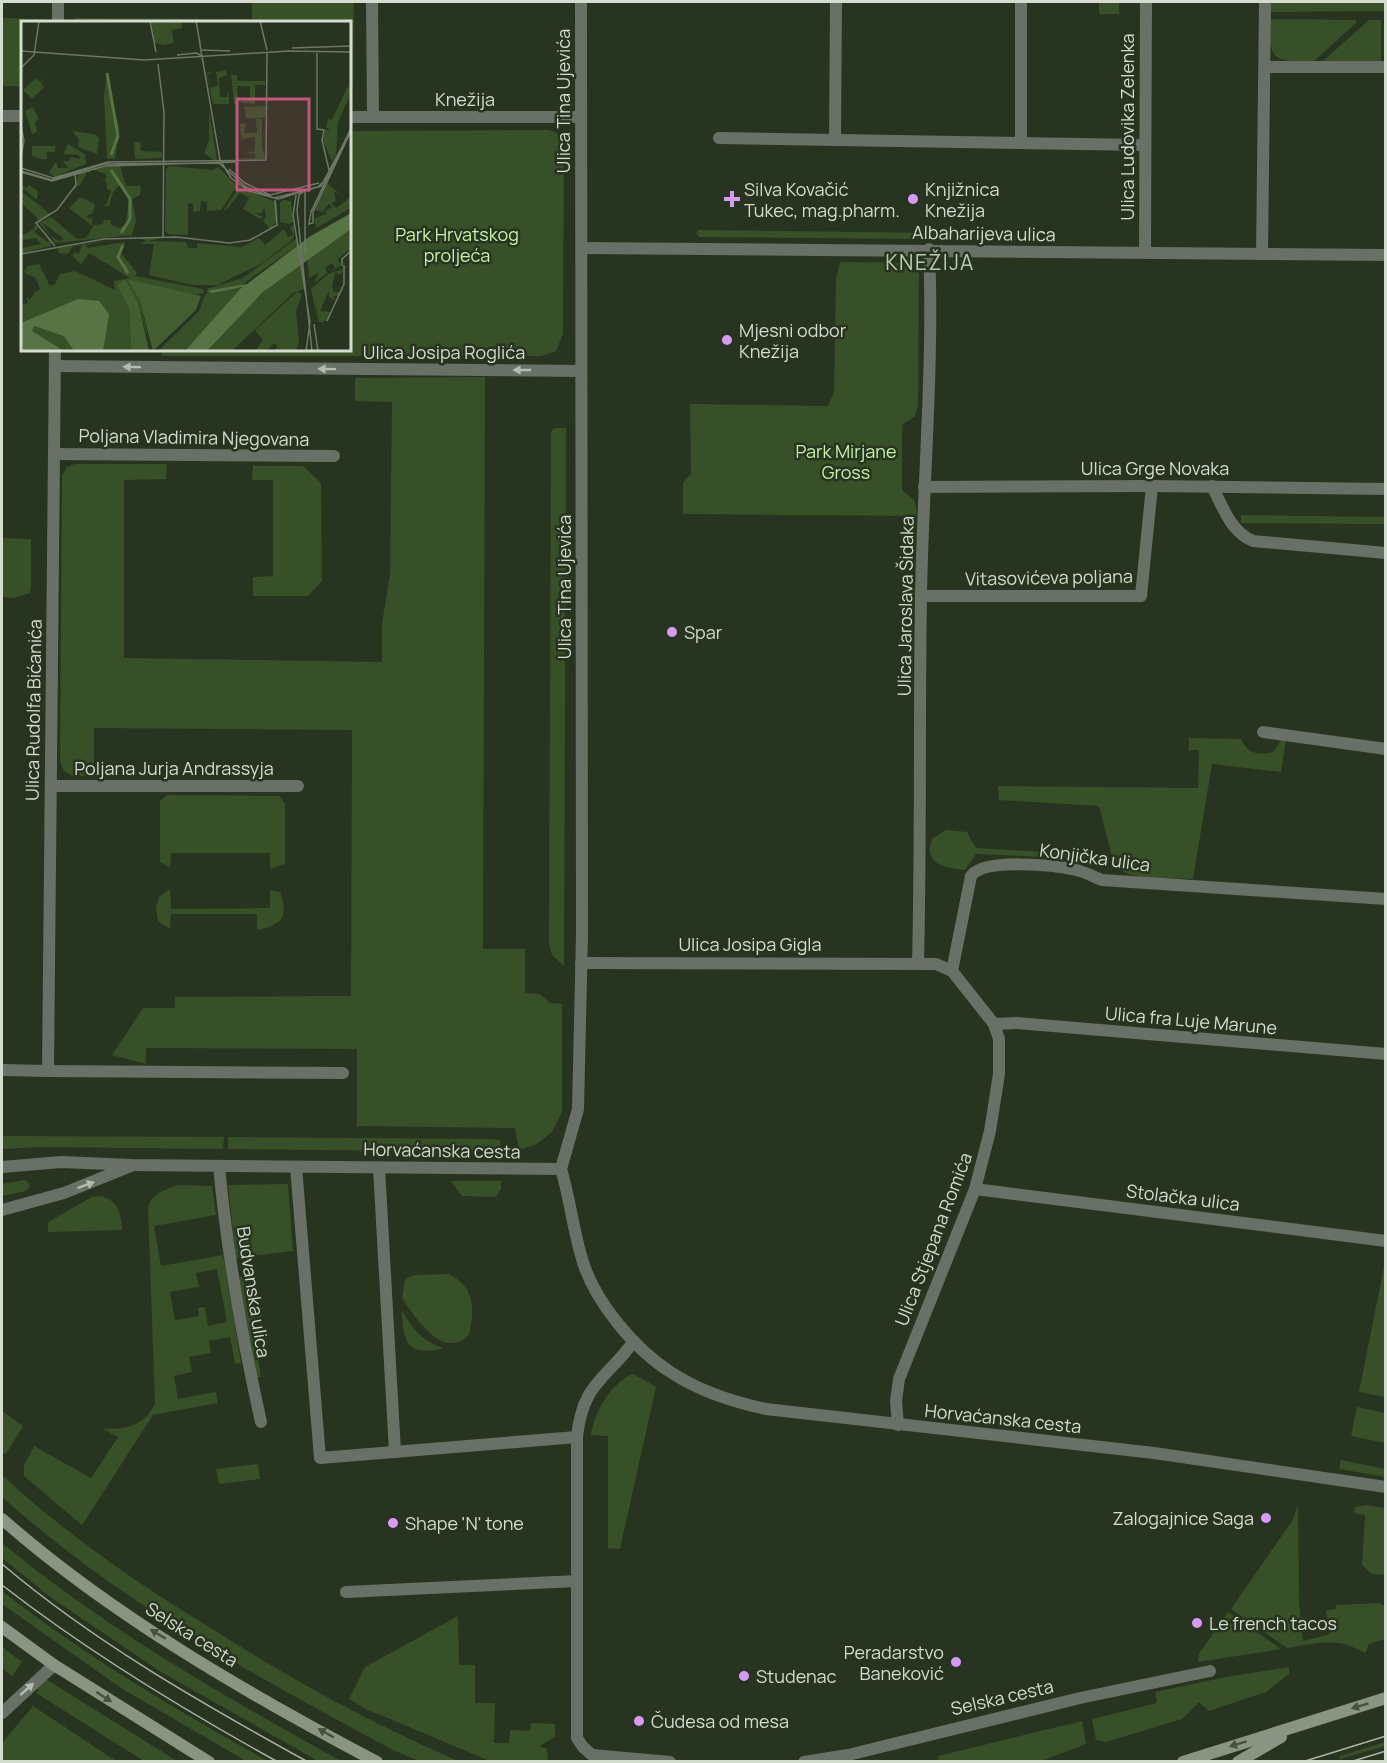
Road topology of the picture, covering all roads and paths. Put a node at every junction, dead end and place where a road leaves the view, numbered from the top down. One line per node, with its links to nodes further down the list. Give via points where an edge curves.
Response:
1 (58, 2): 8 (street)
2 (372, 2): 14 (street)
3 (581, 2): 15 (street, Ulica Tina Ujevića)
4 (836, 2): 17 (street)
5 (1021, 2): 18 (street)
6 (1146, 2): 19 (street, Ulica Ludovika Zelenka)
7 (1265, 2): 9 (street)
8 (58, 21)
9 (1265, 67): 10 (street); 23 (street)
10 (1386, 67)
11 (2, 117): 12 (street)
12 (21, 117)
13 (351, 117): 14 (street, Knežija)
14 (373, 117): 15 (street, Knežija)
15 (581, 117): 20 (street, Ulica Tina Ujevića)
16 (719, 138): 17 (street)
17 (835, 140): 18 (street)
18 (1021, 142): 19 (street)
19 (1145, 145): 22 (street, Ulica Ludovika Zelenka)
20 (582, 248): 21 (street, Albaharijeva ulica); 27 (street, Ulica Tina Ujevića)
21 (929, 249): 22 (street, Albaharijeva ulica); 32 (street, Ulica Jaroslava Šidaka, via 929,399)
22 (1145, 252): 23 (street, Albaharijeva ulica)
23 (1262, 254): 24 (street, Albaharijeva ulica)
24 (1386, 255)
25 (56, 351): 26 (street, Ulica Rudolfa Bićanića)
26 (55, 366): 27 (street, Ulica Josipa Roglića, one-way to 26); 28 (street, Ulica Rudolfa Bićanića)
27 (581, 371): 41 (street, Ulica Tina Ujevića)
28 (54, 454): 29 (street, Poljana Vladimira Njegovana); 38 (street, Ulica Rudolfa Bićanića)
29 (334, 456)
30 (1152, 486): 31 (street, Ulica Grge Novaka); 32 (street, Ulica Grge Novaka); 35 (street, Vitasovićeva poljana, via 1141,596)
31 (1212, 486): 33 (street, Ulica Grge Novaka); 34 (street, via 1232,525 1252,541)
32 (924, 487): 35 (street, Ulica Jaroslava Šidaka)
33 (1386, 489)
34 (1386, 553)
35 (921, 596): 42 (street, Ulica Jaroslava Šidaka)
36 (1263, 732): 37 (street)
37 (1386, 749)
38 (51, 786): 39 (street, Poljana Jurja Andrassyja); 47 (street, Ulica Rudolfa Bićanića)
39 (298, 786)
40 (1386, 899): 43 (street, Konjička ulica, via 1102,880 1076,870 989,866 971,876)
41 (581, 963): 42 (street, Ulica Josipa Gigla); 54 (street, Ulica Tina Ujevića, via 578,1109)
42 (918, 963): 43 (street, via 936,964)
43 (952, 971): 44 (street, Ulica Stjepana Romića)
44 (994, 1024): 45 (street, Ulica fra Luje Marune); 55 (street, Ulica Stjepana Romića, via 999,1039 997,1097)
45 (1386, 1054)
46 (2, 1070): 47 (street)
47 (48, 1071): 48 (street)
48 (343, 1073)
49 (132, 1165): 50 (street, Horvaćanska cesta); 51 (street, Horvaćanska cesta, via 91,1161); 56 (street, Horvaćanska cesta, one-way to 49, via 64,1193)
50 (219, 1166): 52 (street, Horvaćanska cesta); 59 (street, Budvanska ulica, via 240,1331)
51 (2, 1167)
52 (296, 1167): 53 (street, Horvaćanska cesta); 62 (street, via 320,1458)
53 (379, 1168): 54 (street, Horvaćanska cesta); 62 (street)
54 (561, 1169): 58 (street, Horvaćanska cesta, via 591,1283 605,1307)
55 (975, 1188): 57 (street, Stolačka ulica); 60 (street, Ulica Stjepana Romića, via 899,1379)
56 (2, 1210)
57 (1386, 1241)
58 (634, 1341): 60 (street, Horvaćanska cesta, via 671,1373 734,1402); 61 (street, via 586,1398)
59 (261, 1422)
60 (898, 1425): 63 (street, Horvaćanska cesta, via 1154,1453)
61 (577, 1437): 62 (street); 65 (street)
62 (395, 1452)
63 (1386, 1487)
64 (2, 1519): 74 (main road, Selska cesta, one-way to 64, via 269,1702 144,1626 71,1576)
65 (577, 1581): 66 (street); 75 (street, via 577,1737 592,1755)
66 (346, 1592)
67 (2, 1628): 68 (main road)
68 (54, 1665): 71 (street, one-way to 68); 73 (main road, one-way to 73)
69 (1210, 1671): 76 (street, Selska cesta, via 1014,1713 848,1755)
70 (1386, 1698): 72 (main road, one-way to 72)
71 (2, 1713)
72 (1334, 1713): 77 (main road, one-way to 77); 78 (main road)
73 (209, 1761)
74 (377, 1761)
75 (670, 1761)
76 (804, 1761)
77 (1183, 1761)
78 (1238, 1761)

